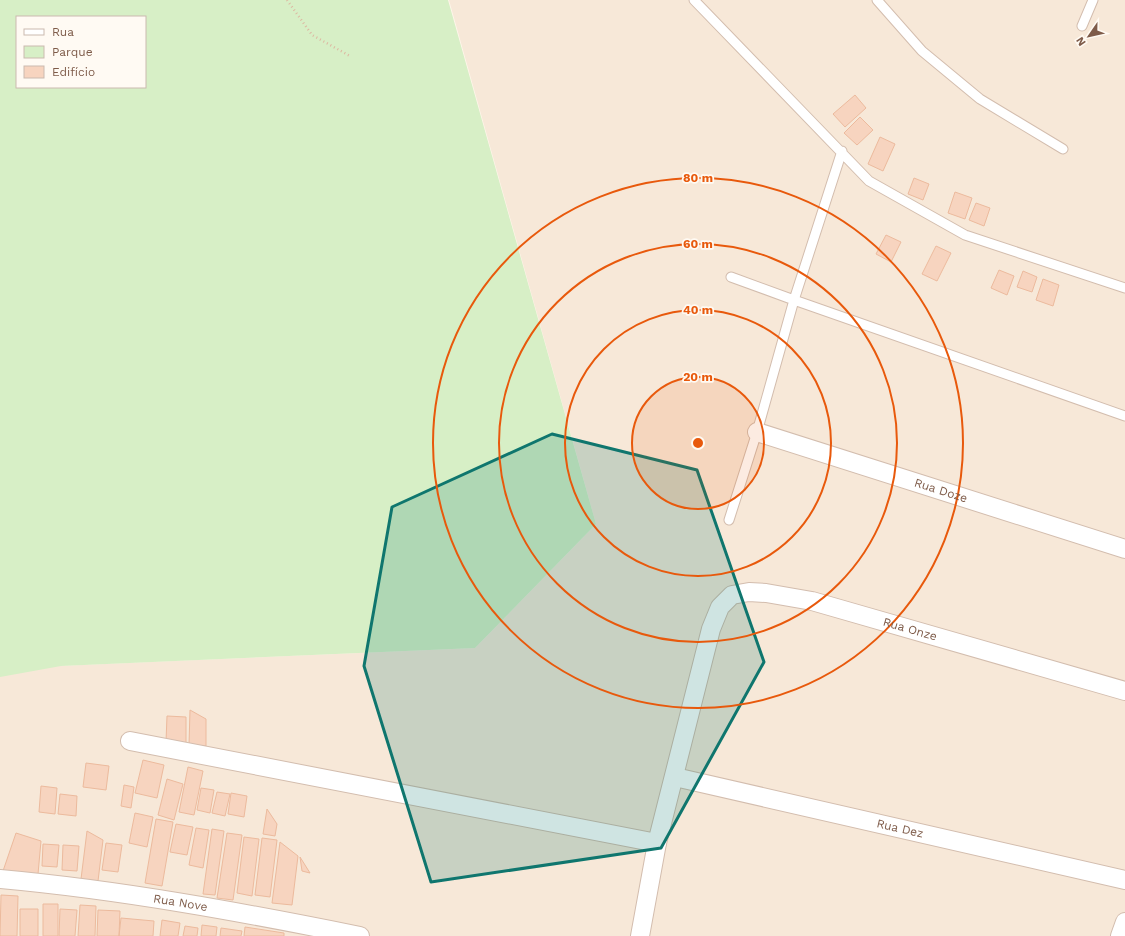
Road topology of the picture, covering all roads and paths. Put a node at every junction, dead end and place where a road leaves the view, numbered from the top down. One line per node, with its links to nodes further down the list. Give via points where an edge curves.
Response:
1 (287, 0): 6 (path, via 312,34)
2 (694, 0): 8 (lane)
3 (877, 0): 7 (lane, via 922,51 980,99)
4 (1093, 0): 5 (lane)
5 (1082, 26)
6 (350, 56)
7 (1064, 149)
8 (842, 151): 10 (lane, via 869,181 965,235); 11 (lane)
9 (731, 277): 11 (lane)
10 (1125, 288)
11 (794, 300): 12 (lane); 13 (lane)
12 (1125, 416)
13 (757, 432): 14 (lane); 15 (street, Rua Doze)
14 (729, 520)
15 (1125, 549)
16 (1125, 691): 18 (street, Rua Onze, via 812,601 766,593 732,595 720,607 711,629)
17 (130, 740): 19 (street)
18 (675, 777): 19 (street, Rua Onze); 21 (street, Rua Dez)
19 (658, 843): 24 (street, Rua Onze)
20 (0, 879): 23 (street, Rua Nove, via 112,892 259,916)
21 (1125, 880)
22 (1125, 922): 25 (street)
23 (360, 936)
24 (640, 936)
25 (1120, 936)

